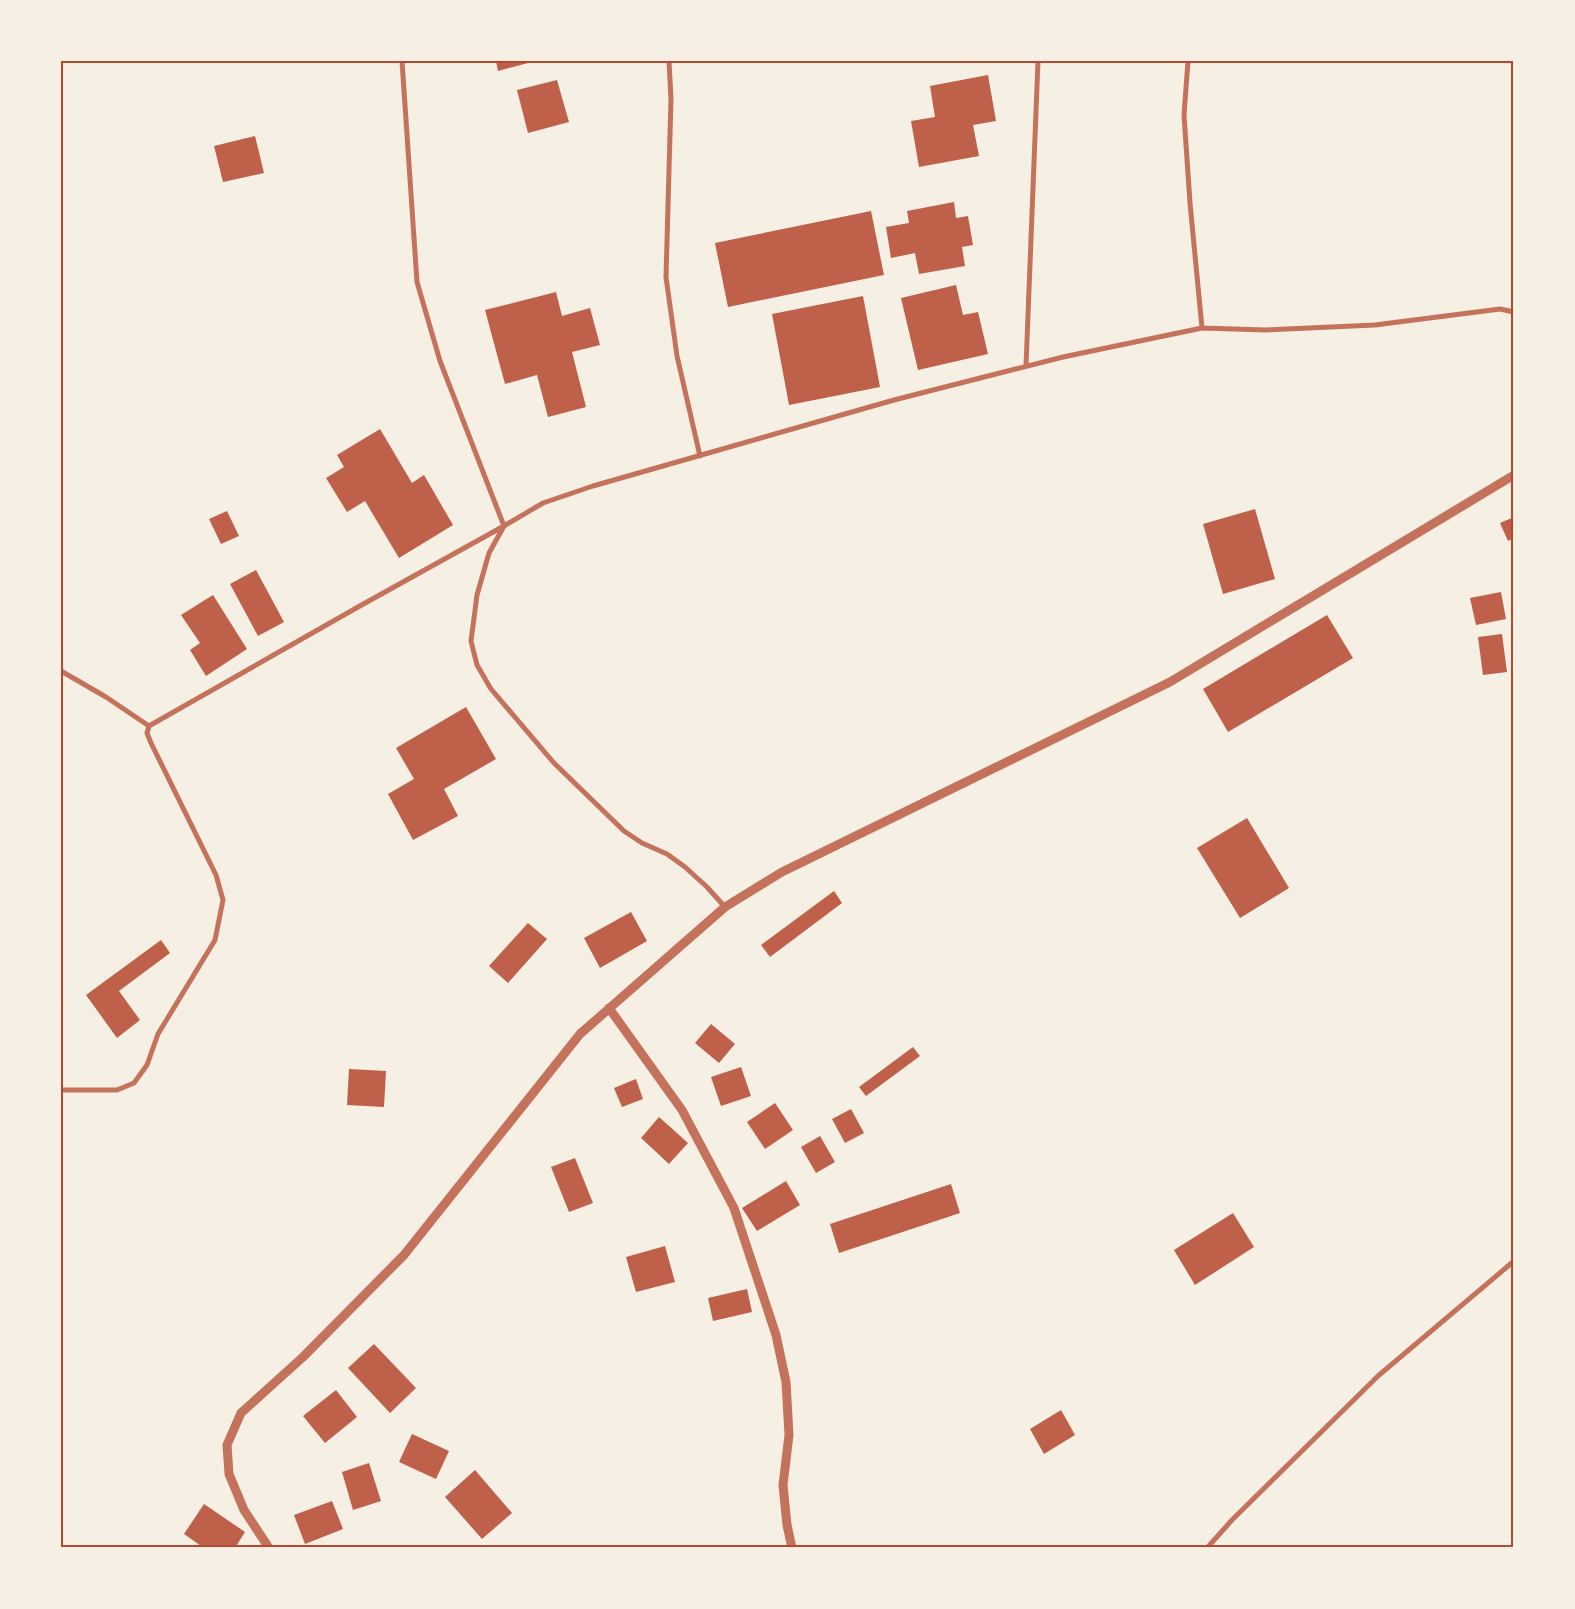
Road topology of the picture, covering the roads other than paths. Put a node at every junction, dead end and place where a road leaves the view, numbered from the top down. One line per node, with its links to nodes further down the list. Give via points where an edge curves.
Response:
1 (402, 61): 10 (street, via 417,282 440,361)
2 (669, 61): 8 (street, via 671,99 666,277 677,356)
3 (1038, 61): 7 (street)
4 (1188, 61): 6 (street, via 1184,115)
5 (1514, 312): 6 (street, via 1500,309 1366,325 1266,330)
6 (1202, 328): 7 (street)
7 (1026, 366): 8 (street)
8 (700, 456): 10 (street, via 543,503)
9 (1514, 475): 13 (street, via 1170,682 782,872)
10 (504, 526): 12 (street); 13 (street, via 489,553 477,595 471,641 477,665 491,689 554,763 624,831 685,867)
11 (61, 671): 12 (street)
12 (149, 726): 15 (street, via 147,733 151,743 216,875 223,900 215,940 158,1034 147,1065 134,1083 117,1090)
13 (725, 907): 14 (street)
14 (609, 1008): 17 (street, via 580,1034 404,1254 303,1357 242,1413 227,1445 229,1474 244,1510); 18 (street, via 682,1110 734,1208 776,1336 786,1382 789,1435 783,1485 786,1525)
15 (61, 1090)
16 (1514, 1261): 19 (street, via 1378,1376)
17 (269, 1548)
18 (792, 1548)
19 (1207, 1548)

